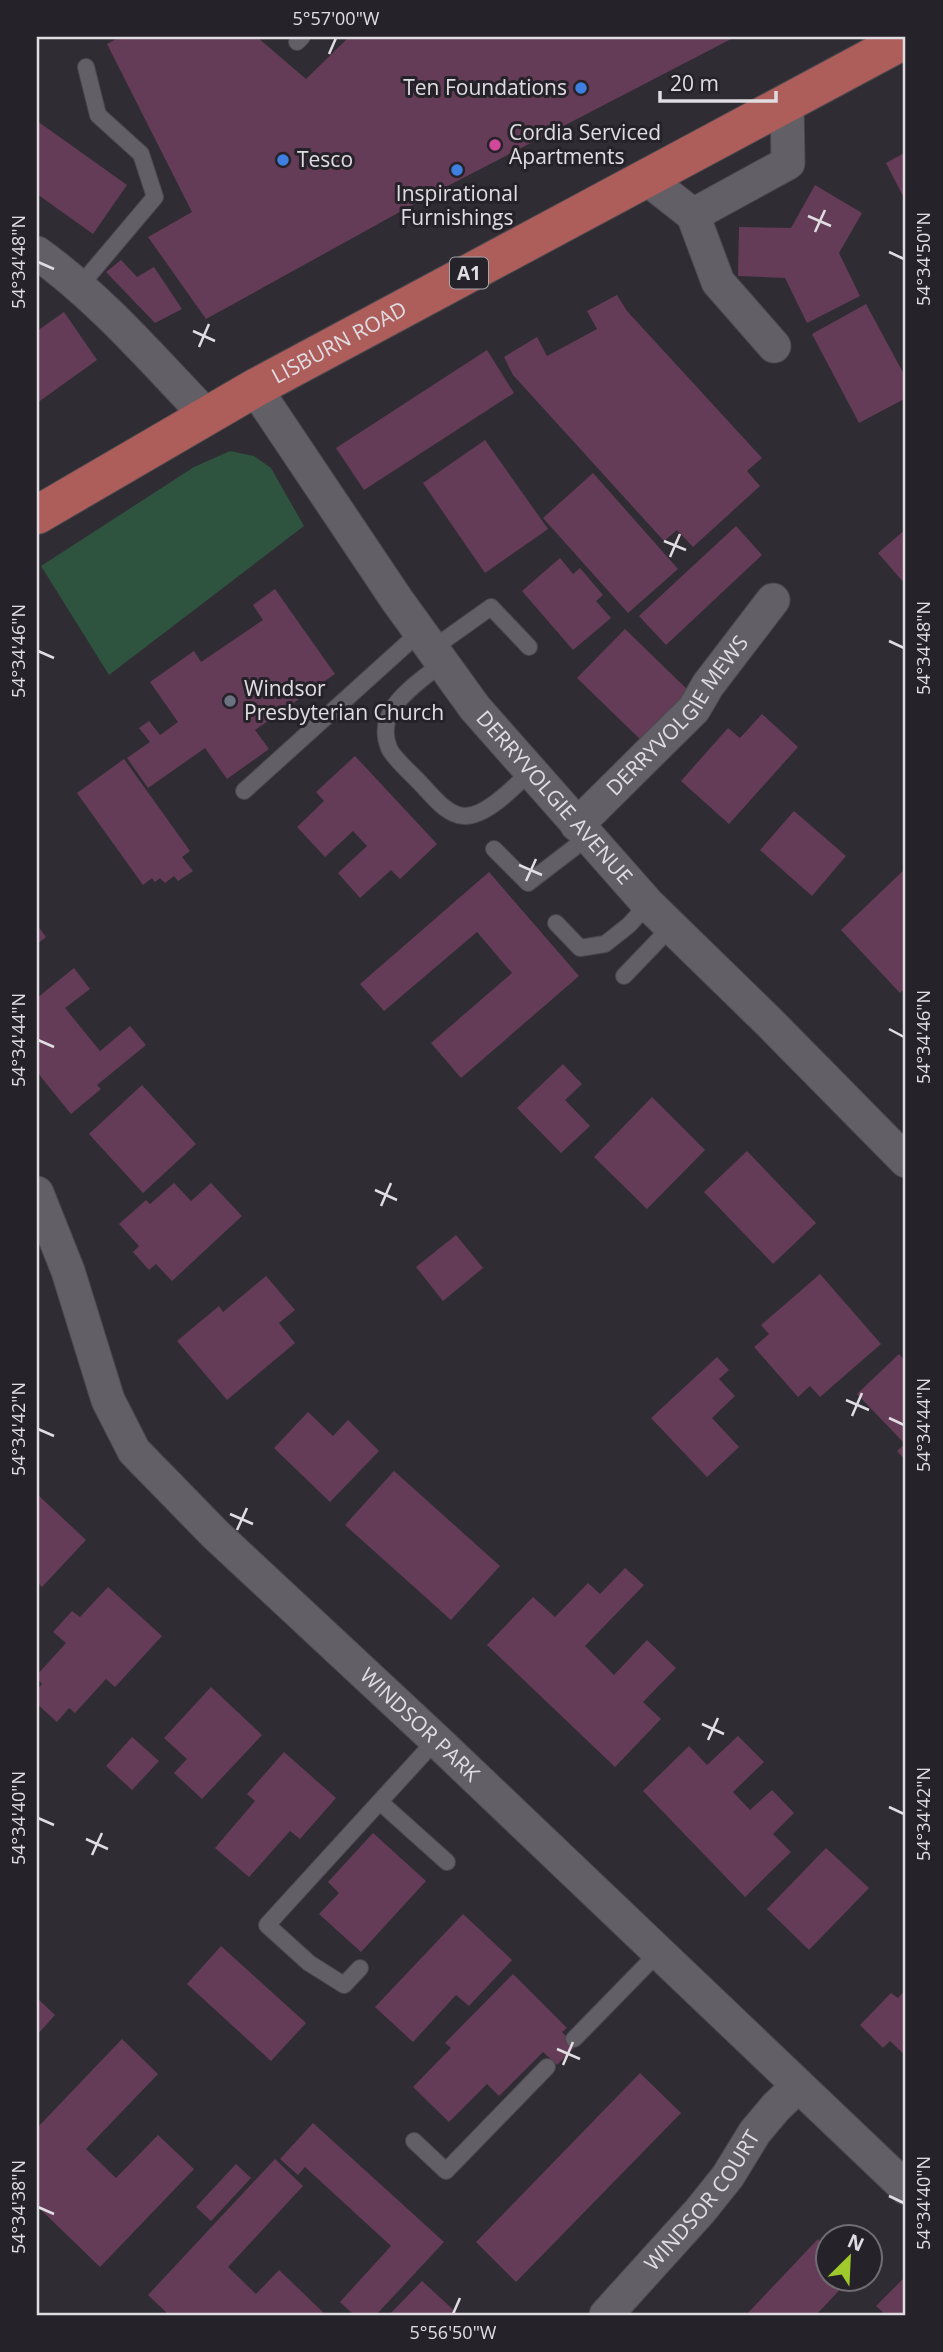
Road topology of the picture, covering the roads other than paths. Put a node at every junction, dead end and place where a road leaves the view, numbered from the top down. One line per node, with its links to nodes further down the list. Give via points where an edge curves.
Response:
1 (906, 39): 3 (main road, LISBURN ROAD / A1)
2 (86, 68): 7 (lane, via 98,115 141,154 155,197)
3 (787, 103): 4 (main road, LISBURN ROAD / A1); 5 (street, via 788,163)
4 (646, 178): 5 (street); 9 (main road, LISBURN ROAD / A1)
5 (692, 215): 8 (street, via 718,282)
6 (42, 264): 7 (street)
7 (79, 287): 10 (street)
8 (775, 346)
9 (255, 388): 10 (main road, LISBURN ROAD / A1); 14 (street, DERRYVOLGIE AVENUE)
10 (206, 415): 11 (main road, LISBURN ROAD / A1)
11 (37, 515)
12 (773, 600): 17 (street, DERRYVOLGIE MEWS, via 694,709)
13 (529, 647): 14 (lane, via 491,607)
14 (431, 648): 15 (street, DERRYVOLGIE AVENUE); 15 (lane, via 394,703 386,732 389,749 443,807 463,816 502,798); 16 (lane)
15 (530, 772): 17 (street, DERRYVOLGIE AVENUE)
16 (244, 791)
17 (582, 831): 18 (lane, via 528,883); 19 (street, DERRYVOLGIE AVENUE)
18 (494, 849)
19 (648, 904): 20 (lane, via 605,944 580,948); 21 (street, DERRYVOLGIE AVENUE)
20 (556, 923)
21 (672, 926): 22 (lane); 23 (street, DERRYVOLGIE AVENUE)
22 (624, 976)
23 (906, 1161)
24 (37, 1194): 25 (street, WINDSOR PARK, via 68,1271 107,1400 134,1451 215,1534)
25 (436, 1740): 26 (lane); 28 (street, WINDSOR PARK)
26 (380, 1802): 27 (lane); 29 (lane, via 268,1925 309,1963 344,1984)
27 (447, 1863)
28 (658, 1954): 30 (lane); 32 (street, WINDSOR PARK)
29 (360, 1968)
30 (575, 2039)
31 (547, 2067): 33 (lane, via 446,2171)
32 (797, 2085): 34 (street, WINDSOR PARK); 35 (street, WINDSOR COURT, via 755,2132 700,2211)
33 (414, 2141)
34 (906, 2188)
35 (606, 2315)

